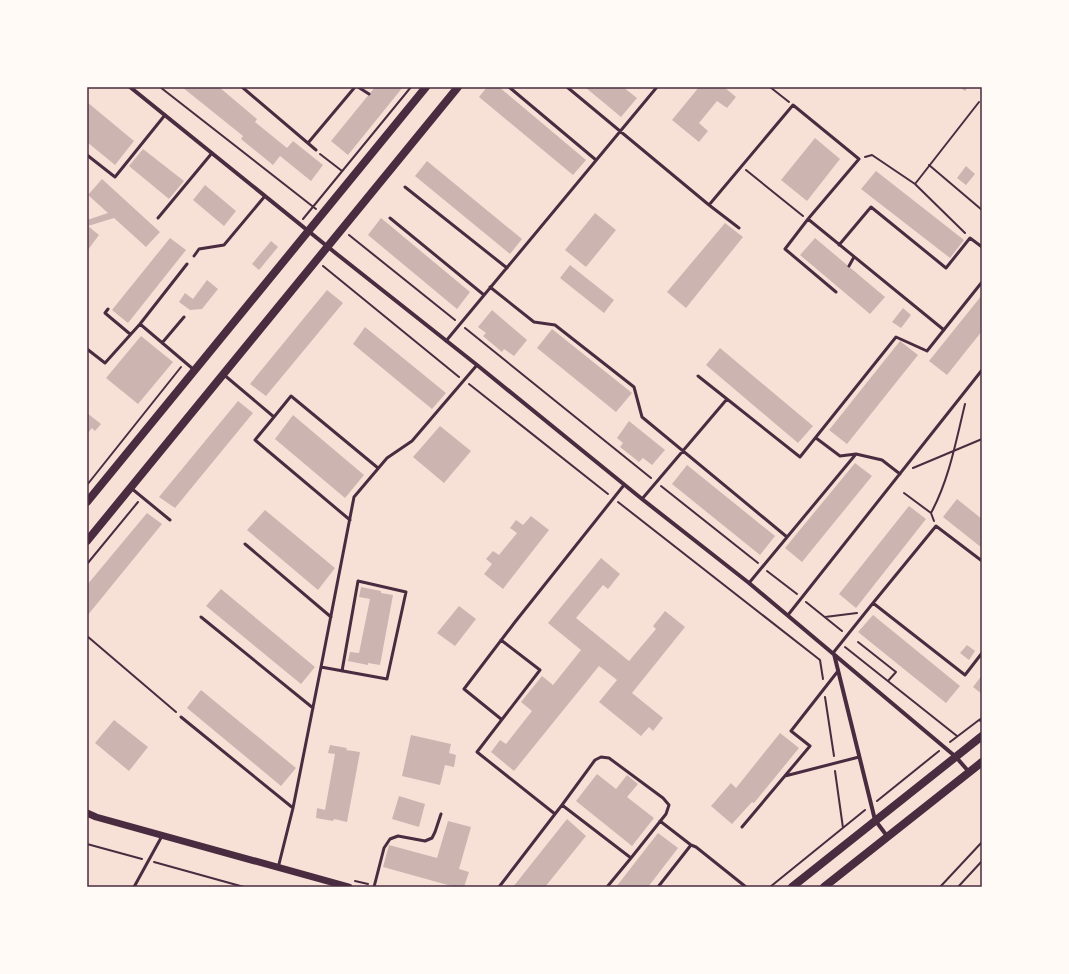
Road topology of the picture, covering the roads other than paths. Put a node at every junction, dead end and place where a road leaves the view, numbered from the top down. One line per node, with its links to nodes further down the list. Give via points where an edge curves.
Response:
1 (130, 87): 11 (street)
2 (242, 87): 13 (lane)
3 (354, 87): 13 (lane)
4 (358, 87): 10 (lane)
5 (426, 87): 25 (main road)
6 (458, 87): 27 (main road)
7 (509, 87): 17 (lane)
8 (567, 87): 12 (lane)
9 (657, 87): 12 (lane)
10 (369, 94)
11 (165, 115): 15 (street); 16 (lane, via 114,177)
12 (620, 131): 17 (lane); 20 (lane)
13 (308, 143): 14 (lane)
14 (316, 150)
15 (212, 153): 19 (street); 21 (lane)
16 (87, 155)
17 (596, 160): 33 (lane)
18 (405, 187): 33 (lane)
19 (265, 196): 25 (street); 29 (lane, via 224,246 199,249)
20 (709, 205): 23 (lane, via 793,105 859,159); 24 (lane)
21 (158, 218)
22 (390, 218): 37 (lane)
23 (808, 219): 26 (lane); 36 (lane, via 785,249)
24 (739, 228)
25 (308, 231): 27 (street); 48 (main road)
26 (839, 245): 28 (lane, via 871,207 946,268 970,238); 30 (lane)
27 (328, 246): 43 (street); 49 (main road)
28 (982, 247)
29 (194, 256)
30 (854, 257): 32 (lane); 41 (lane)
31 (187, 264): 40 (lane)
32 (849, 266)
33 (507, 268): 35 (lane)
34 (982, 282): 41 (lane)
35 (490, 287): 37 (lane); 54 (lane, via 534,322 555,325 634,386 642,417)
36 (836, 292)
37 (484, 295): 43 (lane)
38 (108, 309): 42 (lane, via 105,313)
39 (184, 317): 44 (lane)
40 (140, 324): 42 (lane); 44 (lane)
41 (944, 330): 53 (lane, via 927,352 896,337)
42 (130, 334): 45 (lane, via 105,364)
43 (446, 341): 46 (street)
44 (162, 343): 48 (lane)
45 (87, 349)
46 (477, 366): 56 (lane, via 412,441 387,458); 58 (street)
47 (982, 370): 57 (lane)
48 (194, 371): 61 (main road)
49 (223, 374): 52 (lane); 59 (main road)
50 (698, 376): 51 (lane)
51 (727, 399): 53 (lane, via 800,457); 54 (lane)
52 (274, 417): 56 (lane, via 291,396); 63 (lane, via 255,440)
53 (816, 438): 55 (lane, via 840,456)
54 (683, 451): 60 (lane); 64 (lane)
55 (856, 454): 57 (lane, via 882,460); 64 (lane)
56 (378, 468): 63 (lane, via 354,497)
57 (900, 474): 70 (lane)
58 (624, 485): 60 (street); 73 (lane)
59 (131, 488): 62 (lane); 65 (main road)
60 (642, 499): 68 (street)
61 (88, 500)
62 (170, 520)
63 (350, 520): 71 (lane)
64 (787, 537): 68 (lane)
65 (87, 541)
66 (245, 544): 71 (lane)
67 (982, 561): 69 (lane, via 936,526)
68 (749, 583): 70 (street)
69 (873, 603): 74 (lane); 75 (lane, via 965,675)
70 (788, 615): 74 (street)
71 (331, 616): 76 (lane)
72 (201, 617): 79 (lane)
73 (501, 640): 81 (lane, via 464,689); 81 (lane, via 540,670)
74 (834, 653): 78 (street); 84 (street)
75 (982, 653)
76 (322, 667): 77 (lane); 79 (lane)
77 (342, 671): 77 (lane, via 358,581 406,592 387,679)
78 (838, 671): 83 (street); 87 (lane, via 791,731 810,746)
79 (313, 708): 89 (lane)
80 (181, 717): 89 (lane)
81 (501, 719): 92 (lane, via 477,752)
82 (982, 736): 84 (main road)
83 (859, 757): 87 (lane); 93 (street)
84 (956, 757): 86 (street); 93 (main road)
85 (982, 762): 86 (main road)
86 (969, 772): 97 (main road)
87 (785, 776): 95 (lane)
88 (562, 805): 92 (lane); 94 (lane, via 595,760 601,757 609,758 669,805); 99 (lane)
89 (292, 808): 100 (lane)
90 (87, 813): 96 (street)
91 (441, 814): 103 (lane, via 432,838 425,841 398,836 390,839 384,848)
92 (555, 814): 104 (lane)
93 (875, 820): 97 (street); 108 (main road)
94 (660, 821): 98 (lane); 99 (lane)
95 (742, 827)
96 (162, 836): 100 (street); 101 (lane)
97 (887, 836): 109 (main road)
98 (691, 845): 106 (lane); 107 (lane)
99 (631, 858): 105 (lane)
100 (278, 868): 102 (street)
101 (134, 887)
102 (349, 887)
103 (374, 887)
104 (499, 887)
105 (607, 887)
106 (658, 887)
107 (746, 887)
108 (792, 887)
109 (824, 887)

